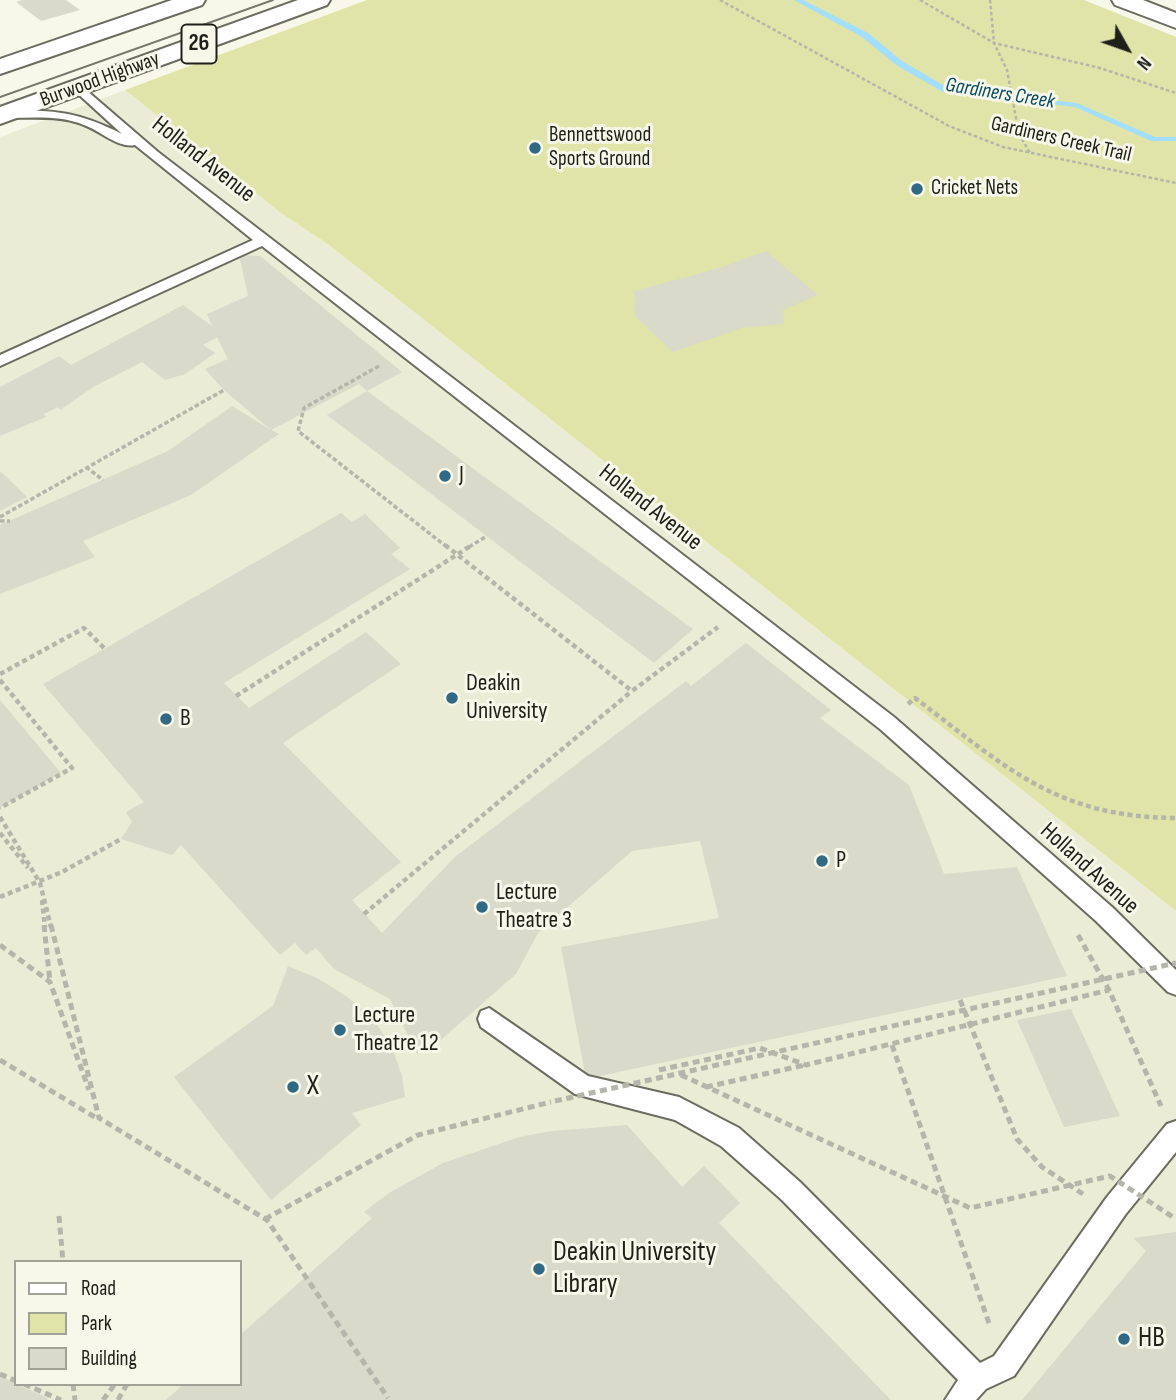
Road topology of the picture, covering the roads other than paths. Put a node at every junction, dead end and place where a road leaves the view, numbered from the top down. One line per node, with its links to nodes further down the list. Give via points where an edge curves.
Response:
1 (319, 0): 7 (main road, Burwood Highway / 26)
2 (1123, 0): 4 (main road)
3 (184, 1): 5 (main road, Burwood Highway / 26)
4 (1176, 21)
5 (39, 54): 6 (main road, Burwood Highway / 26); 7 (main road)
6 (0, 67)
7 (79, 88): 8 (main road, Burwood Highway / 26); 9 (lane, Holland Avenue)
8 (4, 115): 9 (lane, via 55,114 87,121)
9 (153, 155): 10 (lane, Holland Avenue)
10 (264, 240): 11 (lane); 12 (lane, Holland Avenue, via 887,723 1104,914)
11 (0, 361)
12 (1176, 985)
13 (489, 1019): 15 (lane, via 583,1086 679,1110 730,1137 791,1191)
14 (1175, 1134): 15 (lane, via 1116,1206 1004,1366)
15 (976, 1379): 16 (lane)
16 (959, 1400)

